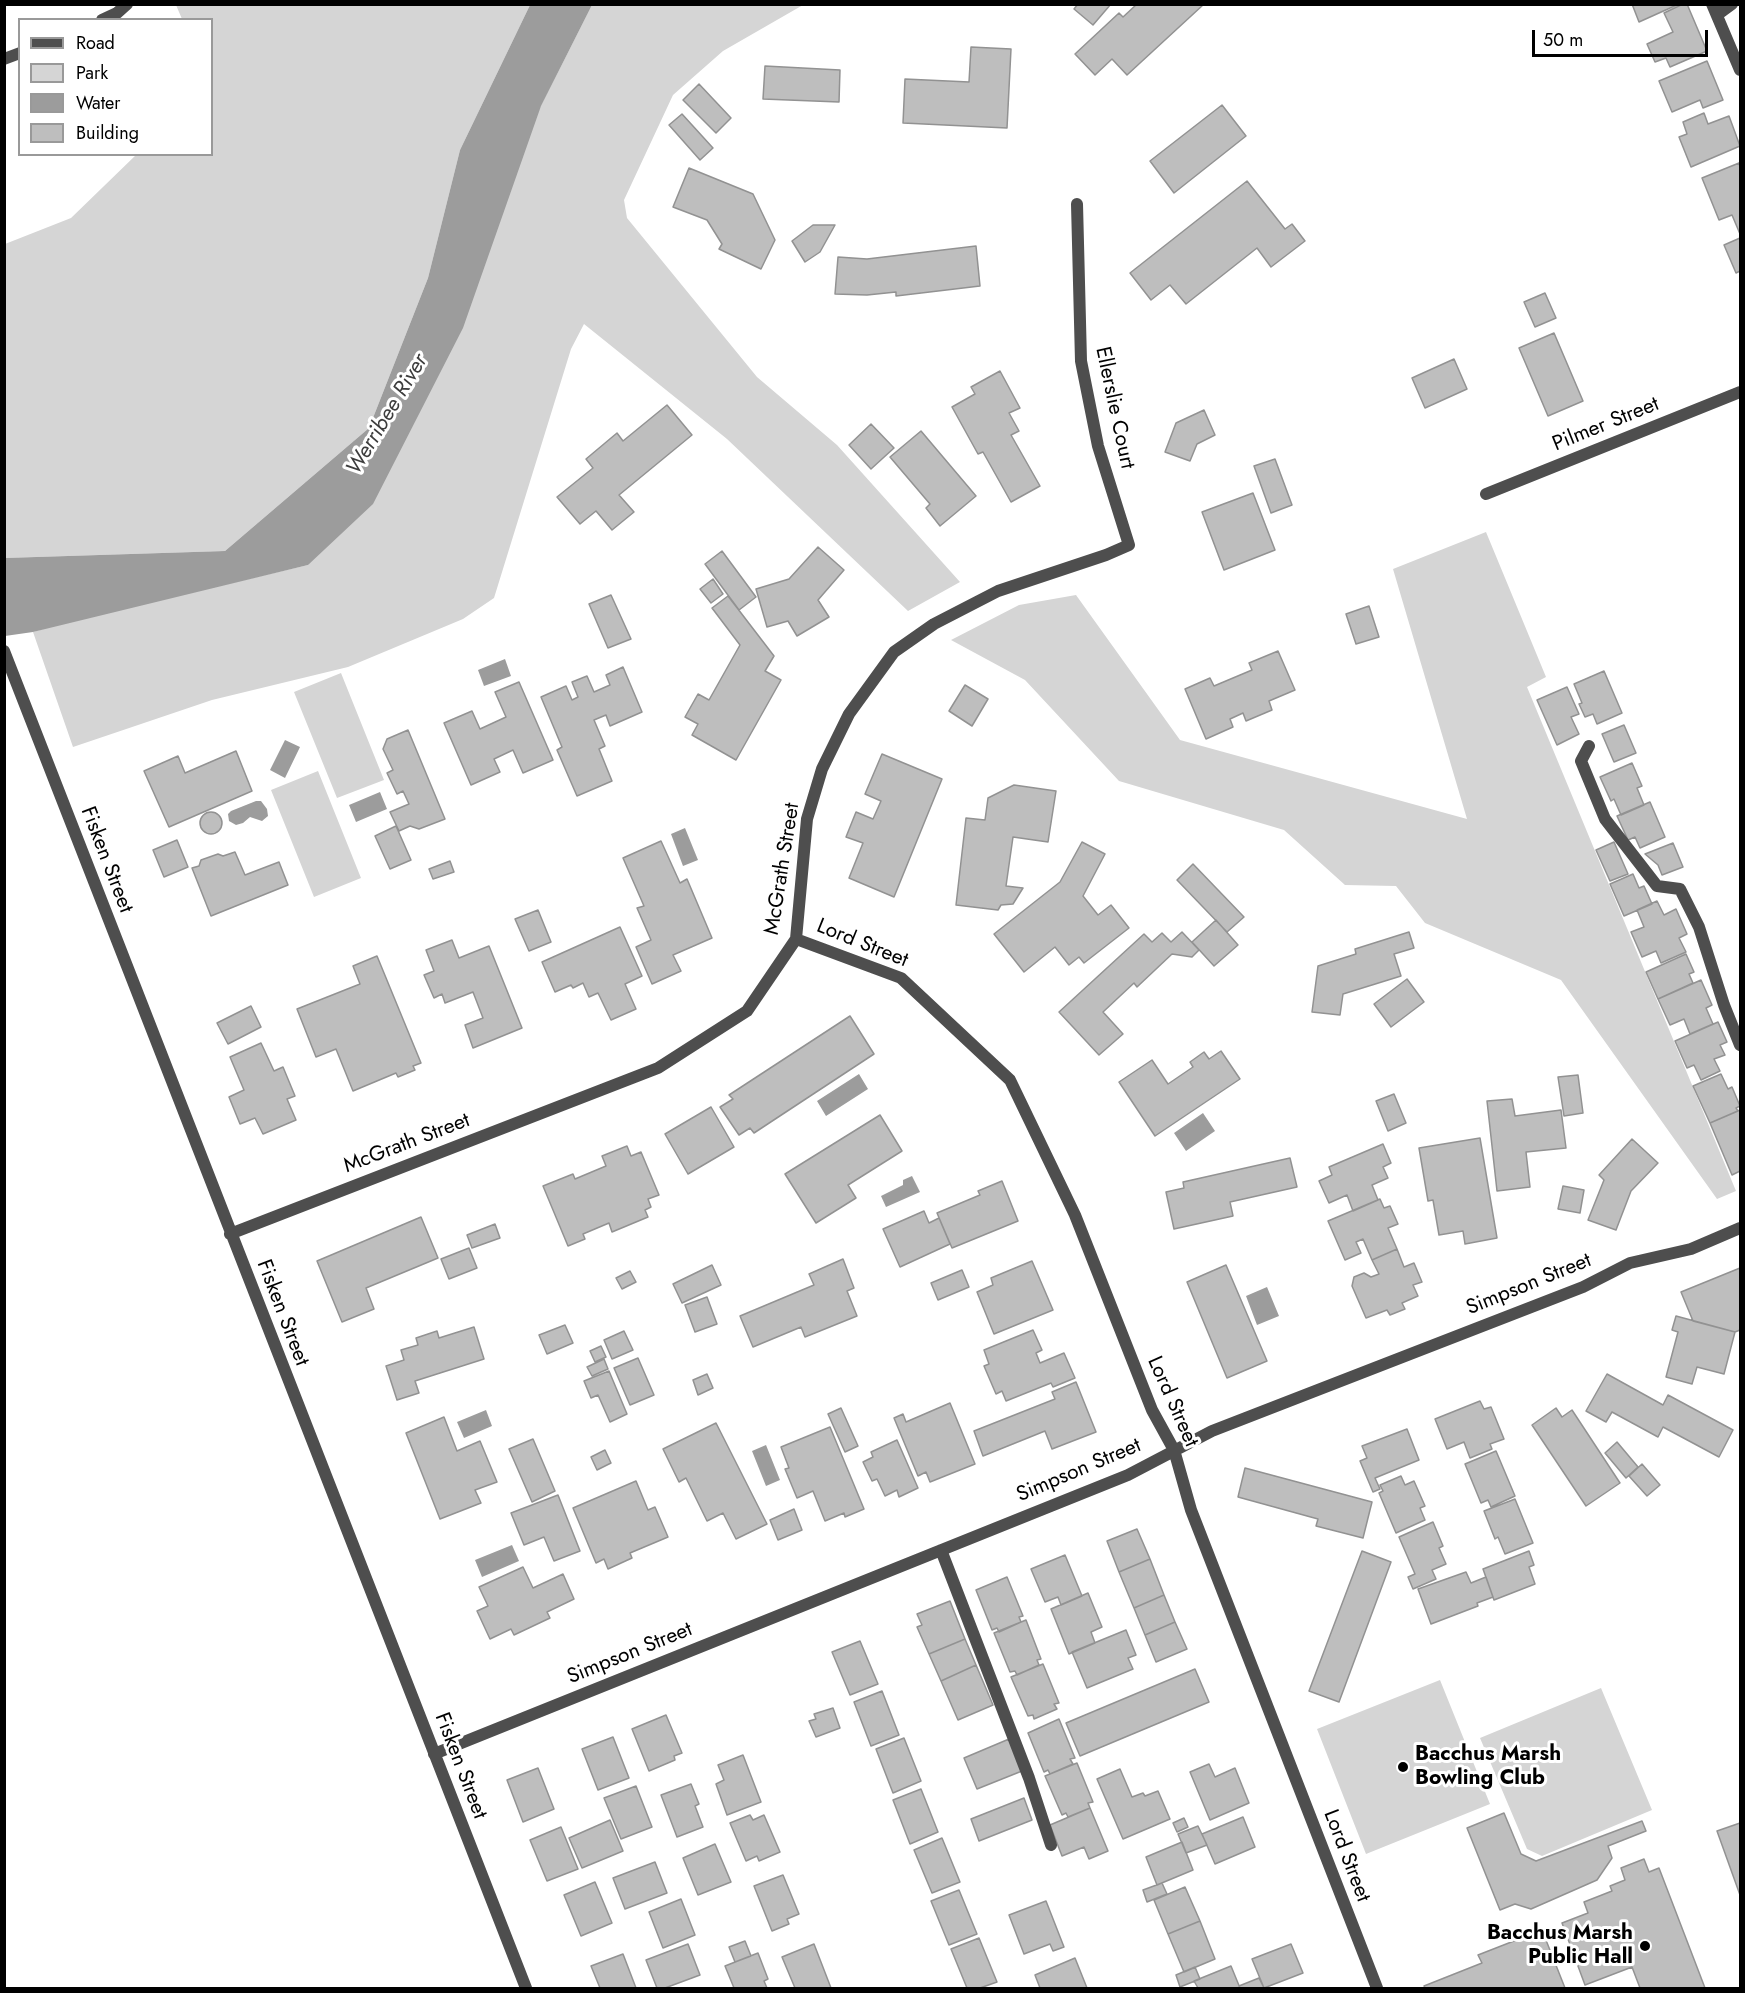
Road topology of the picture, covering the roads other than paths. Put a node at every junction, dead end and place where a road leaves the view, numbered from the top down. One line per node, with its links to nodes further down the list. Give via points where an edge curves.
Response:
1 (127, 4): 4 (street)
2 (1732, 4): 3 (street)
3 (1714, 10): 5 (street)
4 (106, 18)
5 (1740, 70)
6 (1077, 204): 9 (street, Ellerslie Court, via 1081,361 1098,446)
7 (1740, 392): 8 (street, Pilmer Street)
8 (1486, 494)
9 (1129, 545): 12 (street, McGrath Street, via 998,591 934,624 894,652 849,714 822,769 807,819)
10 (5, 653): 15 (street, Fisken Street)
11 (1588, 746): 13 (street, via 1581,761 1605,819 1657,886 1680,889 1699,927)
12 (796, 939): 15 (street, McGrath Street, via 747,1011 658,1068); 16 (street, Lord Street, via 902,978 1010,1080 1075,1215 1152,1410)
13 (1740, 1045)
14 (1740, 1228): 16 (street, Simpson Street, via 1691,1249 1630,1263 1583,1287 1223,1427)
15 (230, 1234): 18 (street, Fisken Street)
16 (1174, 1450): 17 (street, Simpson Street, via 1128,1475); 21 (street, Lord Street, via 1191,1510)
17 (941, 1550): 18 (street, Simpson Street); 19 (street)
18 (434, 1754): 20 (street, Fisken Street)
19 (1051, 1845)
20 (526, 1989)
21 (1377, 1989)

